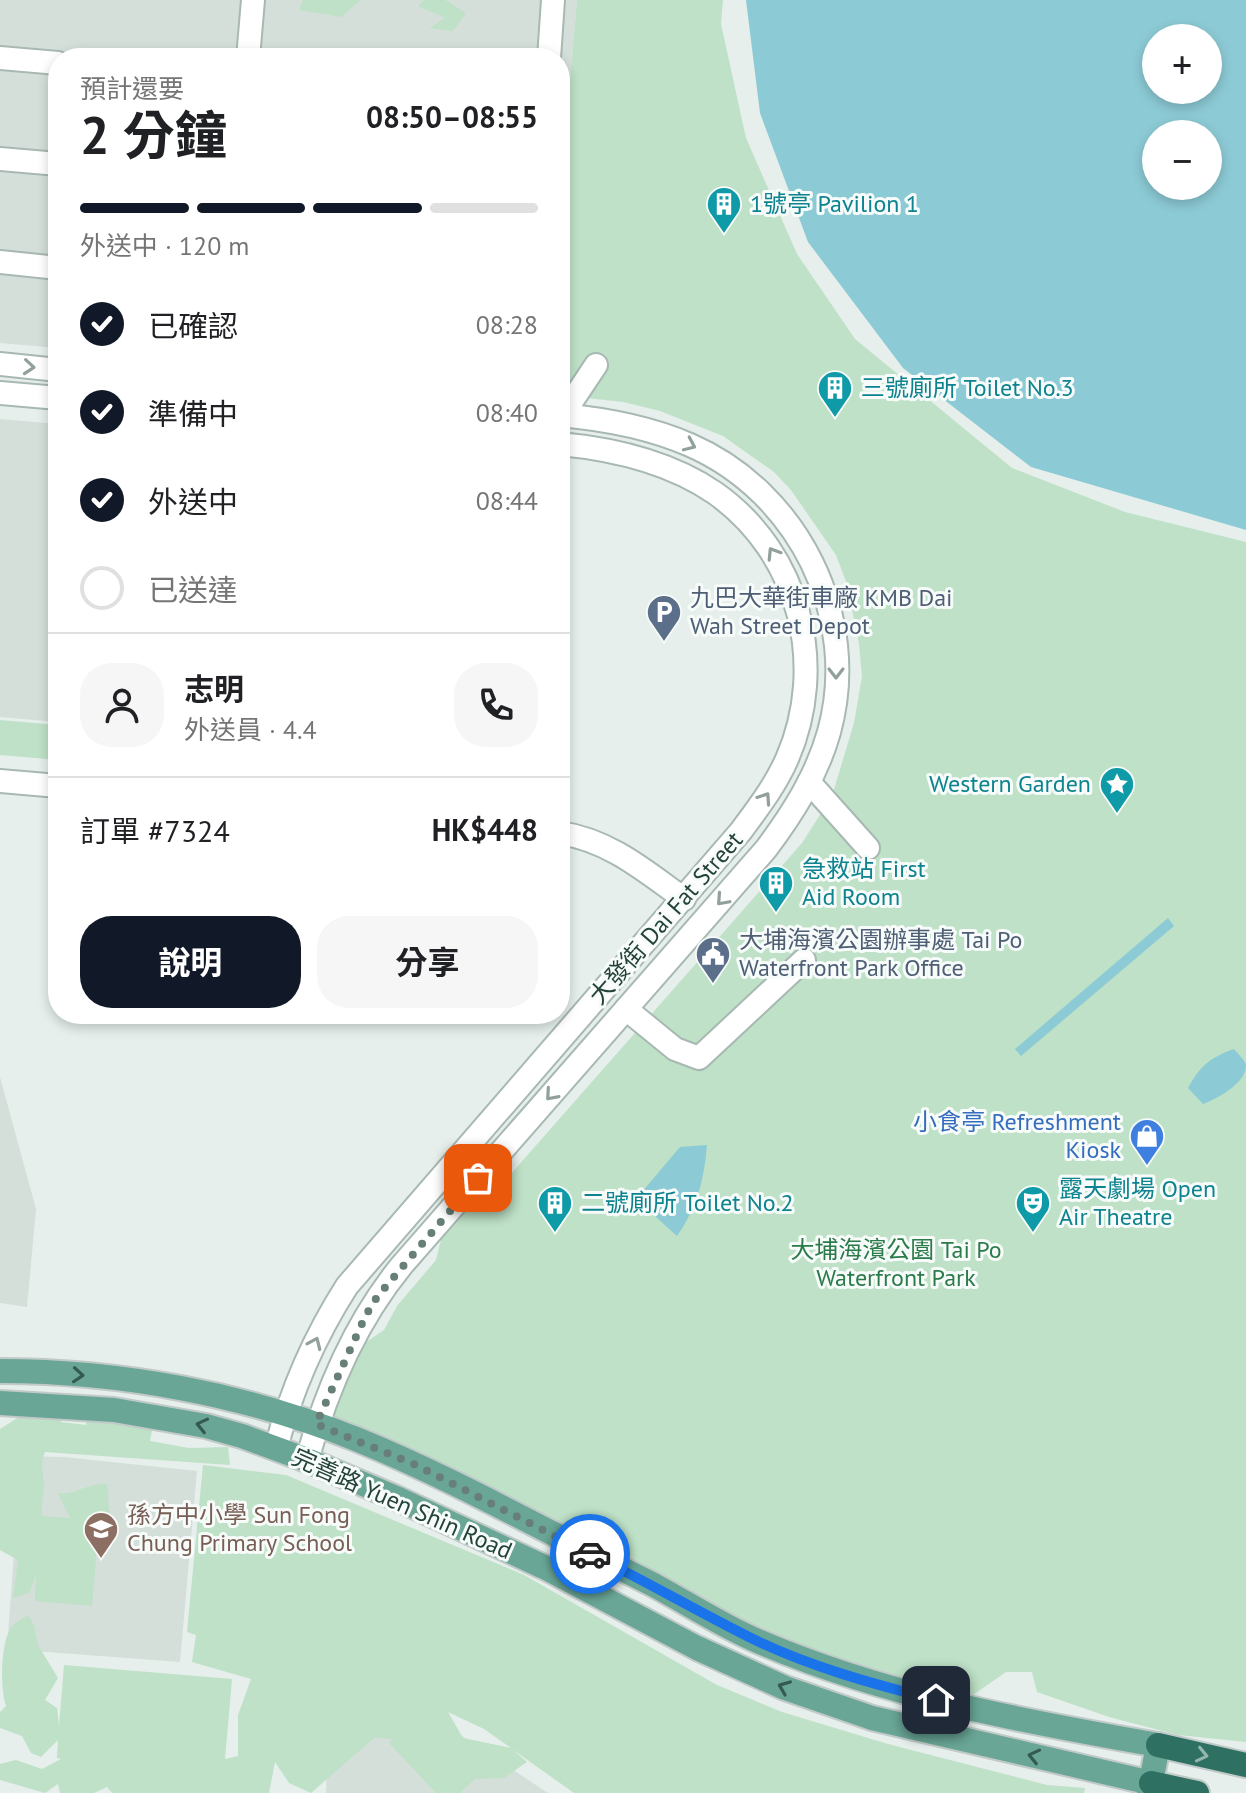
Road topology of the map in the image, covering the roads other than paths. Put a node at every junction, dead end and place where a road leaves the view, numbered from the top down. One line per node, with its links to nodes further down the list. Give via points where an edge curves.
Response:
1 (253, 0): 3 (street)
2 (553, 0): 4 (street)
3 (249, 48)
4 (550, 48)
5 (0, 58): 6 (street)
6 (48, 62)
7 (0, 159): 8 (street)
8 (48, 163)
9 (0, 262): 10 (street)
10 (48, 267)
11 (0, 364): 13 (street, one-way to 13)
12 (596, 365): 16 (street)
13 (48, 369)
14 (0, 393): 15 (street)
15 (48, 397)
16 (570, 402)
17 (570, 409): 18 (street, 大發街 Dai Fat Street)
18 (640, 428): 20 (street); 22 (street, 大發街 Dai Fat Street, one-way to 22, via 692,445 753,484 792,528 814,566 834,628 836,692 829,730)
19 (570, 446): 20 (street, 大發街 Dai Fat Street)
20 (636, 457): 26 (street, 大發街 Dai Fat Street, one-way to 20, via 763,802 787,759 802,715 806,648 784,573 750,523 692,480)
21 (0, 781): 23 (street)
22 (809, 782): 25 (street); 28 (street, 大發街 Dai Fat Street, one-way to 28, via 766,849)
23 (48, 785)
24 (570, 834): 26 (street, via 620,853)
25 (868, 848)
26 (684, 899): 31 (street, 大發街 Dai Fat Street, one-way to 26, via 322,1327 354,1277)
27 (804, 960): 28 (street, via 699,1058 675,1049)
28 (626, 1009): 32 (street, 大發街 Dai Fat Street, one-way to 32, via 390,1280 366,1315)
29 (0, 1371): 31 (main road, 完善路 Yuen Shin Road, one-way to 31, via 141,1382)
30 (0, 1403): 33 (main road, 完善路 Yuen Shin Road, one-way to 30, via 155,1416)
31 (285, 1414): 32 (main road, 完善路 Yuen Shin Road); 33 (street, 大發街 Dai Fat Street)
32 (316, 1424): 34 (street, 大發街 Dai Fat Street); 35 (main road, 完善路 Yuen Shin Road, via 443,1478 751,1638 823,1667 959,1706)
33 (276, 1448): 34 (main road, 完善路 Yuen Shin Road)
34 (307, 1460): 38 (main road, 完善路 Yuen Shin Road, one-way to 34, via 872,1718 785,1688 544,1567)
35 (1117, 1738): 36 (main road, 完善路 Yuen Shin Road); 38 (main road)
36 (1158, 1745): 37 (highway, one-way to 37); 39 (main road)
37 (1246, 1765)
38 (1109, 1784): 39 (main road, 完善路 Yuen Shin Road)
39 (1150, 1788): 40 (highway)
40 (1197, 1793)

